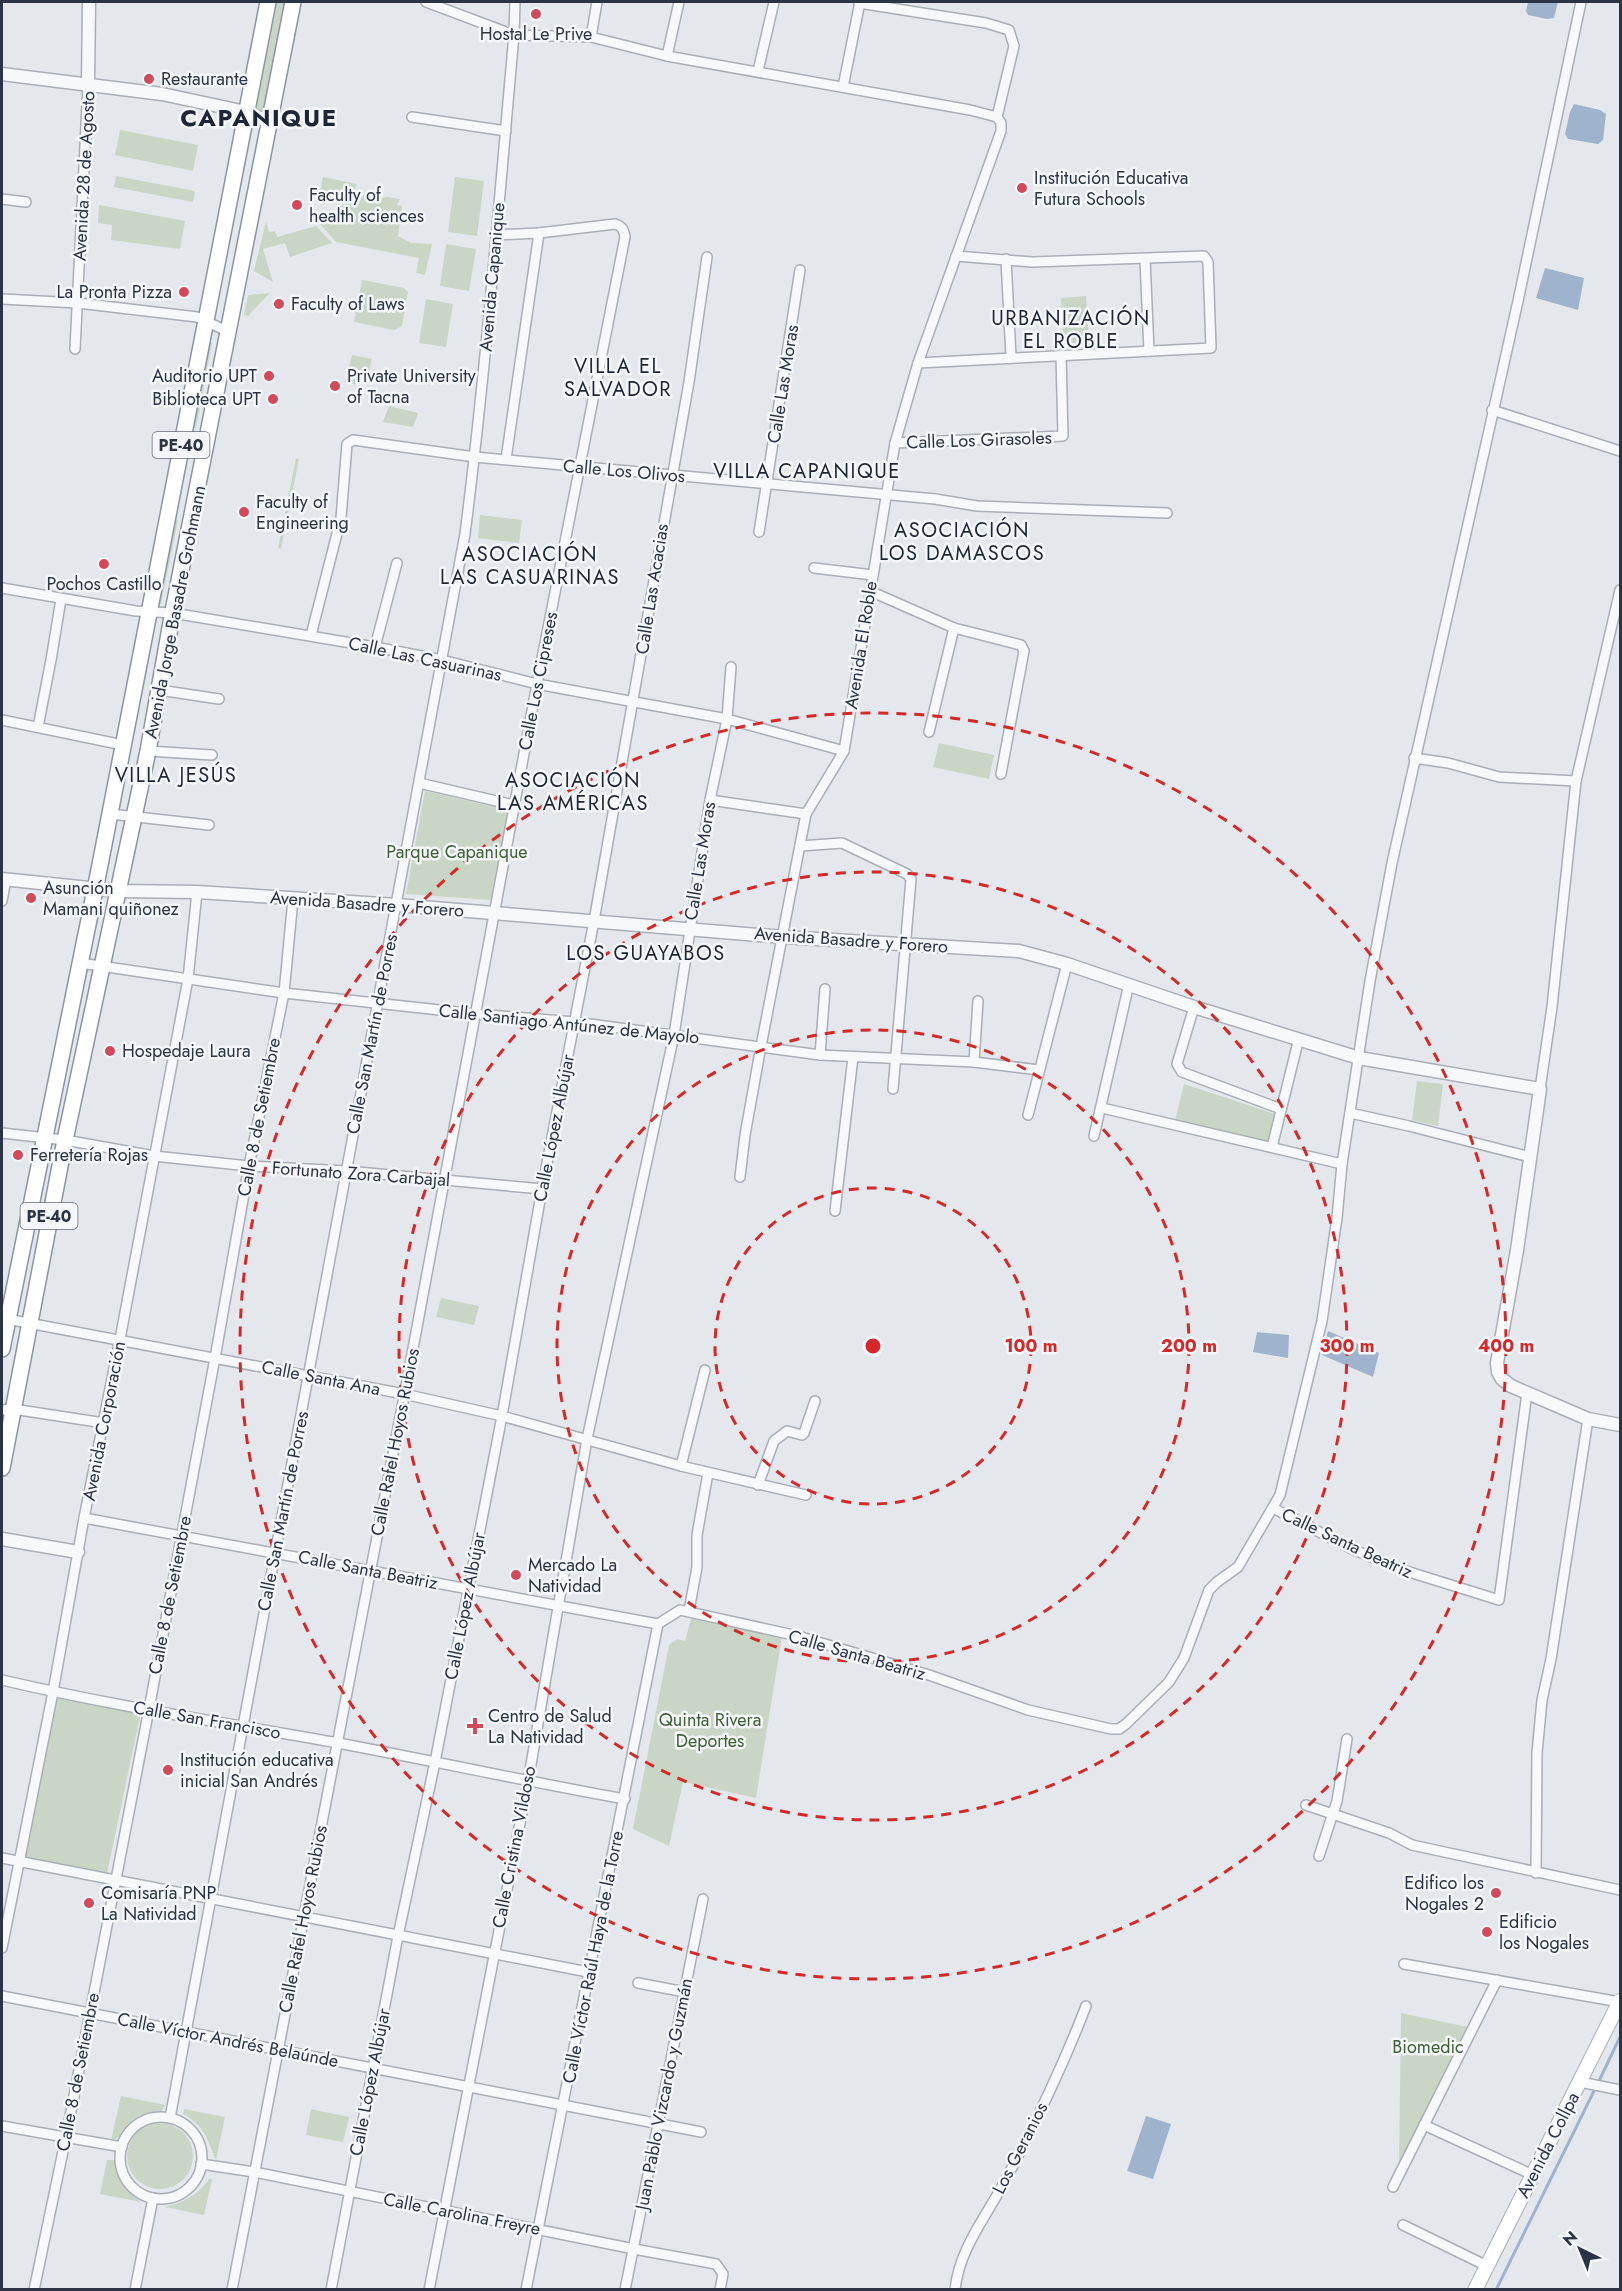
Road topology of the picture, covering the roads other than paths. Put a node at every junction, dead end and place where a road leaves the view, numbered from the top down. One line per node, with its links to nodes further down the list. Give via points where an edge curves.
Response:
1 (89, 2): 16 (street, Avenida 28 de Agosto)
2 (268, 2): 18 (highway, Avenida Jorge Basadre Grohmann / PE-40)
3 (293, 2): 21 (highway, Avenida Jorge Basadre Grohmann / PE-40)
4 (426, 2): 11 (street)
5 (515, 2): 11 (street, Avenida Capanique)
6 (597, 2): 12 (street)
7 (679, 2): 13 (street)
8 (774, 2): 14 (street)
9 (859, 2): 17 (street); 20 (street, Avenida El Roble, via 1009,30 1014,46)
10 (1581, 2): 41 (street)
11 (514, 35): 12 (street); 22 (street, Avenida Capanique)
12 (591, 37): 13 (street)
13 (667, 56): 14 (street)
14 (758, 71): 17 (street)
15 (2, 74): 16 (street)
16 (88, 85): 18 (street, via 162,94); 33 (street, Avenida 28 de Agosto)
17 (843, 87): 20 (street)
18 (246, 112): 21 (street); 34 (highway, Avenida Jorge Basadre Grohmann / PE-40)
19 (412, 117): 22 (street)
20 (997, 117): 27 (street, Avenida El Roble, via 1001,131)
21 (269, 122): 35 (highway, Avenida Jorge Basadre Grohmann / PE-40)
22 (506, 131): 26 (street, Avenida Capanique)
23 (2, 199): 24 (street)
24 (26, 202)
25 (539, 233): 26 (street); 45 (street); 46 (street, Calle Los Cipreses, via 615,224 624,231)
26 (496, 235): 44 (street, Avenida Capanique)
27 (956, 256): 29 (street); 40 (street, Avenida El Roble)
28 (707, 257): 47 (street, Calle Las Acacias)
29 (1006, 259): 30 (street); 39 (street)
30 (1145, 259): 37 (street); 37 (street, via 1207,259 1211,348)
31 (800, 270): 48 (street, Calle Las Moras)
32 (2, 299): 33 (street)
33 (78, 303): 34 (street); 36 (street, Avenida 28 de Agosto)
34 (206, 320): 35 (street); 59 (highway, Avenida Jorge Basadre Grohmann / PE-40)
35 (229, 332): 60 (highway, Avenida Jorge Basadre Grohmann / PE-40)
36 (75, 350)
37 (1149, 351): 38 (street)
38 (1061, 355): 39 (street); 42 (street, Calle Los Girasoles, via 1063,436)
39 (1011, 357): 40 (street)
40 (918, 363): 42 (street, Avenida El Roble)
41 (1492, 410): 43 (street); 80 (street)
42 (895, 443): 49 (street, Avenida El Roble)
43 (1620, 452)
44 (475, 457): 45 (street, Calle Los Olivos); 62 (street, Calle Los Olivos, via 353,440 346,444 341,518); 64 (street, Avenida Capanique)
45 (506, 459): 46 (street, Calle Los Olivos)
46 (580, 466): 47 (street, Calle Los Olivos); 66 (street, Calle Los Cipreses)
47 (671, 475): 48 (street, Calle Los Olivos); 69 (street, Calle Las Acacias)
48 (767, 484): 49 (street, Calle Los Olivos); 51 (street, Calle Las Moras)
49 (886, 495): 50 (street, Calle Los Olivos, via 977,506); 54 (street, Avenida El Roble)
50 (1167, 513)
51 (759, 532)
52 (397, 563): 63 (street)
53 (814, 568): 54 (street)
54 (873, 575): 57 (street, Avenida El Roble)
55 (2, 588): 58 (street, Calle Las Casuarinas)
56 (1620, 590): 82 (street)
57 (870, 591): 61 (street); 78 (street, Avenida El Roble)
58 (61, 599): 59 (street, Calle Las Casuarinas); 74 (street)
59 (148, 613): 60 (street, Calle Las Casuarinas); 70 (highway, Avenida Jorge Basadre Grohmann / PE-40)
60 (173, 613): 62 (street, Calle Las Casuarinas); 67 (highway, Avenida Jorge Basadre Grohmann / PE-40)
61 (954, 628): 75 (street); 81 (street, via 1013,642 1024,651)
62 (310, 635): 63 (street, Calle Las Casuarinas)
63 (375, 647): 64 (street, Calle Las Casuarinas)
64 (442, 660): 66 (street, Calle Las Casuarinas); 83 (street, Avenida Capanique)
65 (731, 667): 72 (street, Calle Las Moras)
66 (537, 684): 69 (street, Calle Las Casuarinas); 85 (street, Calle Los Cipreses)
67 (159, 690): 68 (street); 71 (highway, Avenida Jorge Basadre Grohmann / PE-40)
68 (219, 699)
69 (634, 702): 72 (street, Calle Las Casuarinas); 99 (street, Calle Las Acacias)
70 (129, 713): 71 (highway); 76 (highway, Avenida Jorge Basadre Grohmann / PE-40)
71 (154, 717): 77 (highway, Avenida Jorge Basadre Grohmann / PE-40)
72 (727, 719): 78 (street, Calle Las Casuarinas); 84 (street, Calle Las Moras)
73 (2, 720): 74 (street)
74 (38, 728): 76 (street)
75 (929, 732)
76 (123, 745): 86 (highway, Avenida Jorge Basadre Grohmann / PE-40)
77 (148, 751): 79 (street); 88 (highway, Avenida Jorge Basadre Grohmann / PE-40)
78 (844, 751): 87 (street, Avenida El Roble)
79 (212, 755)
80 (1414, 758): 82 (street, via 1499,777); 120 (street, via 1389,874)
81 (1000, 774)
82 (1576, 781): 125 (street)
83 (419, 783): 85 (street); 97 (street, Avenida Capanique)
84 (710, 800): 87 (street); 100 (street, Calle Las Moras)
85 (514, 805): 98 (street, Calle Los Cipreses)
86 (110, 814): 88 (street); 92 (highway, Avenida Jorge Basadre Grohmann / PE-40)
87 (806, 814): 90 (street, Avenida El Roble)
88 (134, 816): 89 (street); 93 (highway, Avenida Jorge Basadre Grohmann / PE-40)
89 (209, 825)
90 (800, 846): 101 (street, Avenida El Roble); 102 (street, via 842,843 907,874 912,883)
91 (4, 879): 92 (street, Avenida Basadre y Forero); 96 (street)
92 (95, 889): 93 (street, Avenida Basadre y Forero); 103 (highway, Avenida Jorge Basadre Grohmann / PE-40)
93 (118, 891): 94 (street, Avenida Basadre y Forero); 105 (highway, Avenida Jorge Basadre Grohmann / PE-40)
94 (197, 892): 95 (street, Avenida Basadre y Forero); 106 (street, Avenida Corporación)
95 (293, 899): 97 (street, Avenida Basadre y Forero); 109 (street, Calle 8 de Setiembre)
96 (2, 901)
97 (397, 905): 98 (street, Avenida Basadre y Forero); 111 (street, Calle San Martín de Porres)
98 (494, 913): 99 (street, Avenida Basadre y Forero); 113 (street, Calle Rafel Hoyos Rubios)
99 (594, 921): 100 (street, Avenida Basadre y Forero); 114 (street, Calle López Albújar)
100 (689, 929): 101 (street, Avenida Basadre y Forero); 115 (street, Calle Las Moras)
101 (783, 937): 102 (street, Avenida Basadre y Forero); 117 (street, Avenida El Roble)
102 (906, 944): 104 (street, Avenida Basadre y Forero, via 1019,951); 121 (street)
103 (80, 963): 105 (street, Calle Santiago Antúnez de Mayolo); 132 (highway, Avenida Jorge Basadre Grohmann / PE-40)
104 (1067, 964): 107 (street, Avenida Basadre y Forero); 123 (street)
105 (101, 966): 106 (street, Calle Santiago Antúnez de Mayolo); 133 (highway, Avenida Jorge Basadre Grohmann / PE-40)
106 (188, 979): 109 (street, Calle Santiago Antúnez de Mayolo); 135 (street, Avenida Corporación)
107 (1129, 984): 112 (street, Avenida Basadre y Forero); 126 (street)
108 (825, 989): 118 (street)
109 (284, 993): 111 (street, Calle Santiago Antúnez de Mayolo); 138 (street, Calle 8 de Setiembre)
110 (978, 1001): 122 (street)
111 (378, 1002): 113 (street, Calle Santiago Antúnez de Mayolo); 139 (street, Calle San Martín de Porres)
112 (1194, 1007): 116 (street, Avenida Basadre y Forero); 127 (street, via 1177,1064 1182,1072)
113 (476, 1014): 114 (street, Calle Santiago Antúnez de Mayolo); 141 (street, Calle Rafel Hoyos Rubios)
114 (575, 1022): 115 (street, Calle Santiago Antúnez de Mayolo); 142 (street, Calle López Albújar)
115 (674, 1035): 117 (street, Calle Santiago Antúnez de Mayolo); 146 (street, Calle Las Moras)
116 (1299, 1038): 120 (street, Avenida Basadre y Forero); 127 (street)
117 (760, 1046): 118 (street, Calle Santiago Antúnez de Mayolo); 140 (street, Avenida El Roble)
118 (819, 1055): 119 (street, Calle Santiago Antúnez de Mayolo)
119 (853, 1057): 121 (street, Calle Santiago Antúnez de Mayolo); 143 (street)
120 (1359, 1058): 125 (street, Avenida Basadre y Forero); 128 (street)
121 (896, 1059): 122 (street, Calle Santiago Antúnez de Mayolo); 124 (street)
122 (974, 1062): 123 (street, Calle Santiago Antúnez de Mayolo)
123 (1039, 1070): 129 (street)
124 (893, 1089)
125 (1540, 1089): 136 (street)
126 (1102, 1108): 131 (street); 134 (street)
127 (1281, 1109): 134 (street)
128 (1350, 1113): 136 (street); 137 (street)
129 (1028, 1115)
130 (2, 1133): 132 (street, Fortunato Zora Carbajal)
131 (1094, 1136)
132 (44, 1139): 133 (street, Fortunato Zora Carbajal); 144 (highway, Avenida Jorge Basadre Grohmann / PE-40)
133 (65, 1140): 135 (street, Fortunato Zora Carbajal); 145 (highway, Avenida Jorge Basadre Grohmann / PE-40)
134 (1272, 1147): 137 (street)
135 (154, 1156): 138 (street, Fortunato Zora Carbajal); 147 (street, Avenida Corporación)
136 (1530, 1157): 152 (street, via 1497,1363 1502,1379)
137 (1342, 1164): 166 (street, via 1322,1322 1280,1495)
138 (249, 1166): 139 (street, Fortunato Zora Carbajal); 149 (street, Calle 8 de Setiembre)
139 (347, 1171): 141 (street, Fortunato Zora Carbajal); 151 (street, Calle San Martín de Porres)
140 (740, 1177)
141 (445, 1181): 142 (street, Fortunato Zora Carbajal); 153 (street, Calle Rafel Hoyos Rubios)
142 (542, 1189): 156 (street, Calle López Albújar)
143 (835, 1211)
144 (7, 1318): 145 (street, Calle Santa Ana); 148 (highway, Avenida Jorge Basadre Grohmann / PE-40)
145 (28, 1323): 147 (street, Calle Santa Ana); 155 (highway, Avenida Jorge Basadre Grohmann / PE-40)
146 (611, 1334): 160 (street, Calle Cristina Vildoso)
147 (120, 1339): 149 (street, Calle Santa Ana); 158 (street, Avenida Corporación)
148 (2, 1349)
149 (215, 1358): 151 (street, Calle Santa Ana); 168 (street, Calle 8 de Setiembre)
150 (705, 1370): 161 (street)
151 (308, 1375): 153 (street, Calle Santa Ana); 171 (street, Calle San Martín de Porres)
152 (1527, 1393): 157 (street); 166 (street, Calle Santa Beatriz, via 1499,1600 1391,1565)
153 (404, 1394): 156 (street, Calle Santa Ana); 172 (street, Calle Rafel Hoyos Rubios)
154 (815, 1401): 164 (street, via 802,1435 787,1431 774,1441)
155 (7, 1410): 158 (street); 162 (highway, Avenida Jorge Basadre Grohmann / PE-40)
156 (502, 1416): 160 (street, Calle Santa Ana); 173 (street, Calle López Albújar)
157 (1588, 1419): 159 (street); 191 (street, via 1542,1700 1537,1753)
158 (104, 1423): 167 (street, Avenida Corporación)
159 (1620, 1425)
160 (587, 1439): 161 (street, Calle Santa Ana); 174 (street, Calle Cristina Vildoso)
161 (681, 1466): 163 (street, Calle Santa Ana)
162 (2, 1468)
163 (708, 1473): 164 (street, Calle Santa Ana); 175 (street)
164 (758, 1485): 165 (street, Calle Santa Ana)
165 (806, 1495)
166 (1273, 1509): 175 (street, Calle Santa Beatriz, via 1238,1567 1209,1590 1184,1658 1169,1682 1119,1729 1028,1710 867,1656)
167 (84, 1518): 168 (street, Calle Santa Beatriz); 170 (street, Avenida Corporación)
168 (181, 1535): 171 (street, Calle Santa Beatriz); 179 (street, Calle 8 de Setiembre)
169 (2, 1539): 170 (street)
170 (78, 1552): 178 (street, Avenida Corporación)
171 (275, 1553): 172 (street, Calle Santa Beatriz); 180 (street, Calle San Martín de Porres)
172 (371, 1569): 173 (street, Calle Santa Beatriz); 182 (street, Calle Rafel Hoyos Rubios)
173 (468, 1589): 174 (street, Calle Santa Beatriz); 183 (street, Calle López Albújar)
174 (559, 1606): 176 (street, Calle Santa Beatriz); 184 (street, Calle Cristina Vildoso)
175 (689, 1611): 176 (street, via 674,1612)
176 (658, 1624): 185 (street, Calle Víctor Raúl Haya de la Torre)
177 (2, 1680): 178 (street, Calle San Francisco)
178 (53, 1692): 179 (street, Calle San Francisco); 190 (street, Avenida Corporación)
179 (149, 1709): 180 (street, Calle San Francisco); 192 (street, Calle 8 de Setiembre)
180 (243, 1727): 182 (street, Calle San Francisco); 195 (street, Calle San Martín de Porres)
181 (1347, 1740): 187 (street)
182 (337, 1743): 183 (street, Calle San Francisco); 196 (street, Calle Rafel Hoyos Rubios)
183 (435, 1762): 184 (street, Calle San Francisco); 197 (street, Calle López Albújar)
184 (528, 1782): 185 (street, Calle San Francisco); 199 (street, Calle Cristina Vildoso)
185 (625, 1799): 201 (street, Calle Víctor Raúl Haya de la Torre)
186 (1306, 1804): 187 (street)
187 (1334, 1814): 188 (street); 191 (street, via 1412,1845)
188 (1318, 1856)
189 (2, 1858): 190 (street)
190 (19, 1861): 192 (street); 198 (street, Avenida Corporación)
191 (1536, 1873): 193 (street)
192 (115, 1881): 195 (street); 208 (street, Calle 8 de Setiembre)
193 (1620, 1890)
194 (703, 1899): 204 (street, Juan Pablo Vizcardo y Guzmán)
195 (210, 1900): 196 (street); 209 (street, Calle San Martín de Porres)
196 (303, 1916): 197 (street); 210 (street, Calle Rafel Hoyos Rubios)
197 (398, 1936): 199 (street); 211 (street, Calle López Albújar)
198 (2, 1948)
199 (493, 1954): 201 (street); 213 (street, Calle Cristina Vildoso)
200 (1404, 1964): 202 (street)
201 (588, 1972): 215 (street, Calle Víctor Raúl Haya de la Torre)
202 (1497, 1980): 206 (street); 218 (street)
203 (638, 1983): 204 (street)
204 (685, 1992): 217 (street, Juan Pablo Vizcardo y Guzmán)
205 (2, 1996): 208 (street, Calle Víctor Andrés Belaúnde)
206 (1620, 2002): 212 (main road, Avenida Collpa)
207 (1086, 2006): 242 (street, Los Geranios, via 1066,2059 962,2257)
208 (90, 2014): 209 (street, Calle Víctor Andrés Belaúnde); 221 (street, Calle 8 de Setiembre)
209 (186, 2032): 210 (street, Calle Víctor Andrés Belaúnde); 216 (street, Calle San Martín de Porres)
210 (278, 2050): 211 (street, Calle Víctor Andrés Belaúnde); 224 (street, Calle Rafel Hoyos Rubios)
211 (373, 2069): 213 (street, Calle Víctor Andrés Belaúnde); 227 (street, Calle López Albújar)
212 (1580, 2082): 214 (street); 225 (main road, Avenida Collpa)
213 (467, 2087): 215 (street, Calle Víctor Andrés Belaúnde); 229 (street, Calle Cristina Vildoso)
214 (1620, 2090)
215 (563, 2106): 217 (street, Calle Víctor Andrés Belaúnde); 231 (street, Calle Víctor Raúl Haya de la Torre)
216 (170, 2118): 222 (street, via 141,2122); 223 (street, via 194,2133 201,2147)
217 (659, 2124): 220 (street, Calle Víctor Andrés Belaúnde); 232 (street, Juan Pablo Vizcardo y Guzmán)
218 (1424, 2125): 225 (street); 226 (street)
219 (2, 2126): 221 (street)
220 (701, 2132)
221 (66, 2137): 222 (street); 234 (street, Calle 8 de Setiembre)
222 (122, 2147): 228 (street, via 121,2164 126,2179)
223 (201, 2164): 224 (street, Calle Carolina Freyre); 228 (street, via 184,2191 169,2198)
224 (254, 2172): 227 (street, Calle Carolina Freyre); 236 (street, Calle Rafel Hoyos Rubios)
225 (1533, 2175): 233 (main road, Avenida Collpa)
226 (1393, 2187)
227 (350, 2192): 229 (street, Calle Carolina Freyre); 237 (street, Calle López Albújar)
228 (153, 2198): 235 (street)
229 (444, 2210): 231 (street, Calle Carolina Freyre); 238 (street, Calle Cristina Vildoso)
230 (1403, 2225): 233 (street)
231 (537, 2228): 232 (street, Calle Carolina Freyre); 239 (street, Calle Víctor Raúl Haya de la Torre)
232 (634, 2249): 240 (street, Juan Pablo Vizcardo y Guzmán); 241 (street, Calle Carolina Freyre, via 716,2264 723,2274)
233 (1487, 2266): 243 (main road, Avenida Collpa)
234 (34, 2289)
235 (135, 2289)
236 (232, 2289)
237 (331, 2289)
238 (429, 2289)
239 (526, 2289)
240 (625, 2289)
241 (720, 2289)
242 (955, 2289)
243 (1475, 2289)

